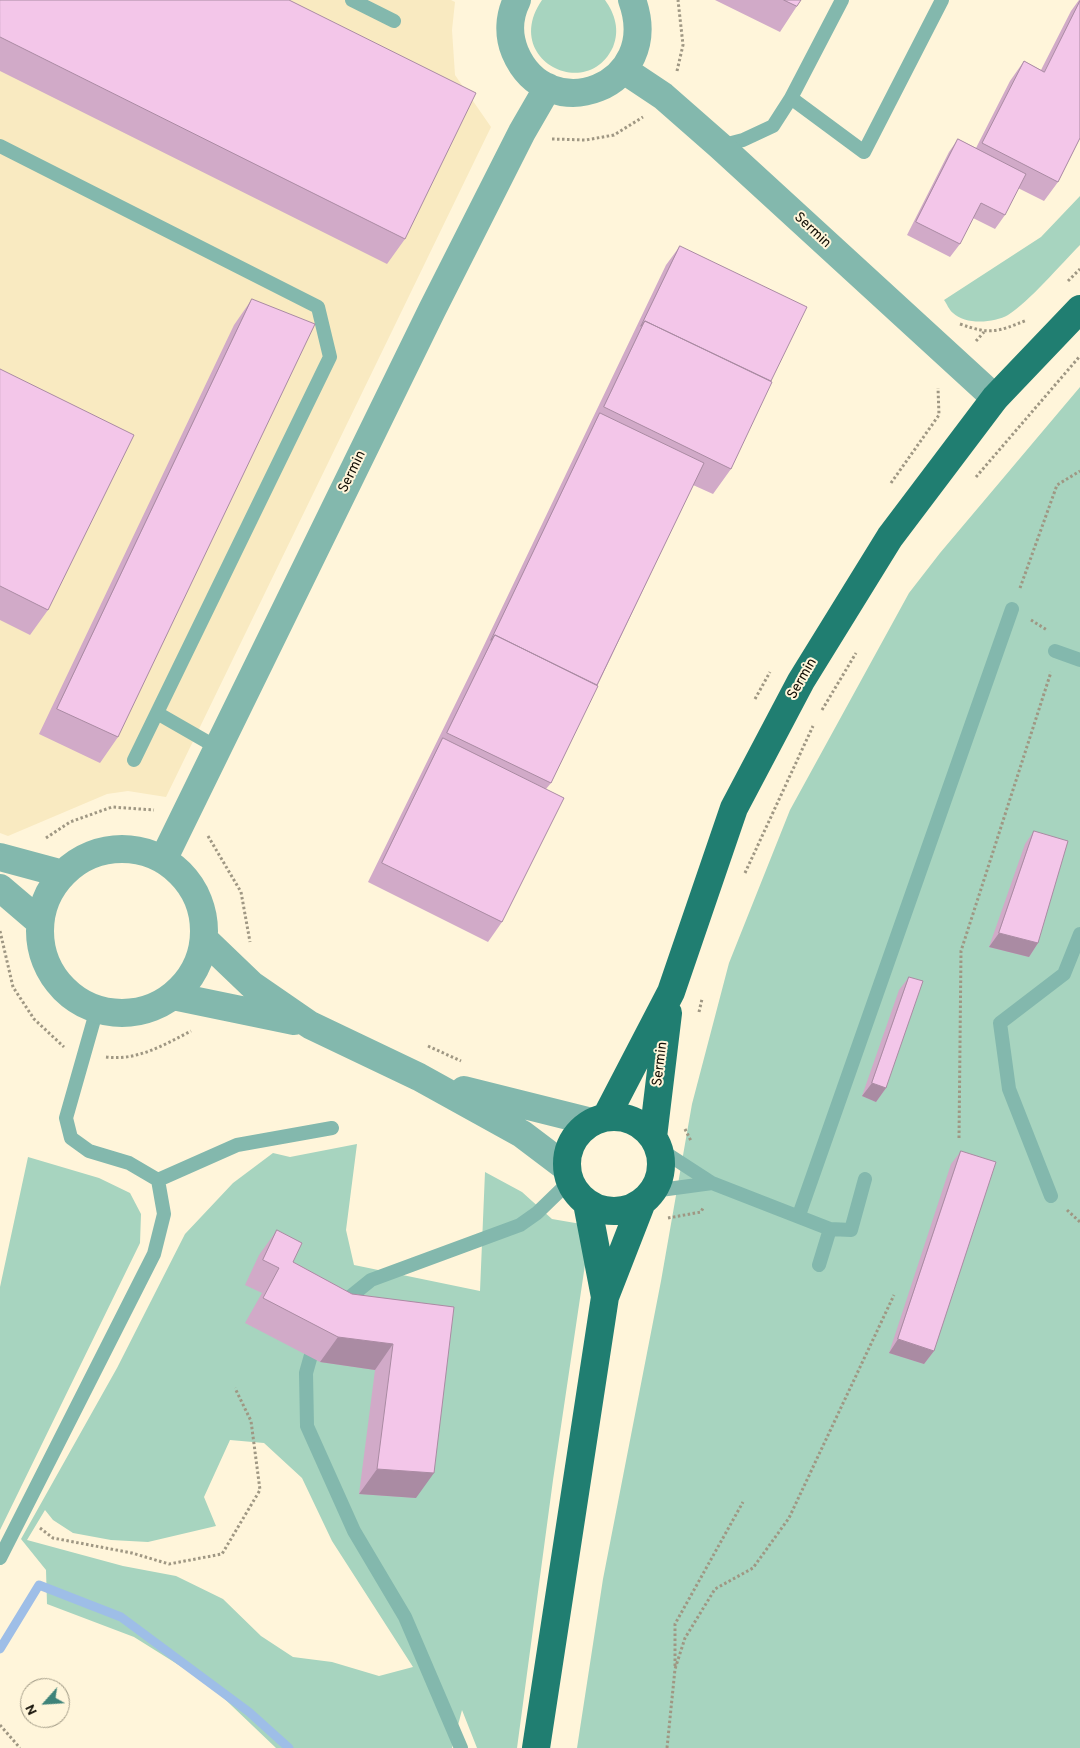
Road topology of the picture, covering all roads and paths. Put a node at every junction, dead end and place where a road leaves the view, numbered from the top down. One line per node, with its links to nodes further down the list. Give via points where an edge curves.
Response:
1 (352, 0): 7 (lane)
2 (517, 0): 10 (street, via 510,26 512,45 520,62)
3 (632, 0): 8 (street, via 638,15 639,35)
4 (678, 0): 9 (path, via 683,45)
5 (842, 0): 11 (lane)
6 (942, 0): 11 (lane, via 864,152)
7 (394, 22)
8 (624, 70): 10 (street, via 597,89 572,92); 13 (street, Sermin, via 663,96)
9 (676, 73)
10 (548, 87): 32 (street, Sermin, via 432,310)
11 (791, 98): 13 (lane, via 773,126 743,140)
12 (0, 146): 31 (lane, via 318,307 330,356)
13 (720, 146): 21 (street, Sermin)
14 (1080, 269): 15 (path)
15 (1066, 284)
16 (1080, 309): 21 (main road, Sermin)
17 (1034, 314): 18 (path, via 1028,320 1007,328 984,332)
18 (955, 322)
19 (1080, 356): 23 (path)
20 (938, 386): 24 (path, via 939,415)
21 (995, 398): 47 (main road, Sermin, via 890,537 801,681 734,808)
22 (1080, 471): 25 (path, via 1057,485)
23 (973, 479)
24 (887, 488)
25 (1012, 609): 27 (path, via 1058,637); 72 (lane)
26 (858, 650): 40 (path, via 817,717)
27 (1055, 651): 28 (lane); 61 (path, via 1053,666 960,951)
28 (1080, 660)
29 (774, 665): 30 (path)
30 (751, 708)
31 (157, 713): 32 (lane); 33 (lane)
32 (218, 748): 38 (street, Sermin)
33 (134, 760)
34 (157, 810): 36 (path, via 112,807 70,822)
35 (204, 829): 46 (path, via 241,892)
36 (43, 839)
37 (0, 857): 39 (street)
38 (164, 860): 39 (street, via 147,852 111,849 85,858); 45 (street, via 182,874 195,894 203,915)
39 (63, 874): 42 (street, via 48,896)
40 (744, 876)
41 (0, 888): 42 (street)
42 (40, 922): 50 (street, via 40,940 53,975 64,990)
43 (0, 932): 55 (path, via 12,987 34,1019 59,1045)
44 (1080, 934): 69 (lane, via 1064,974 1000,1024 1009,1089)
45 (204, 939): 48 (street, via 194,971); 52 (street, via 252,986)
46 (251, 947)
47 (670, 992): 58 (main road, Sermin); 62 (main road, Sermin)
48 (173, 996): 50 (street, via 136,1012); 52 (street)
49 (703, 997): 51 (path)
50 (96, 1009): 55 (lane)
51 (698, 1016)
52 (310, 1025): 57 (street)
53 (193, 1030): 55 (path, via 152,1052 116,1059)
54 (424, 1044): 56 (path)
55 (83, 1055): 66 (lane, via 66,1118 71,1138 89,1151 129,1163)
56 (470, 1064)
57 (420, 1077): 58 (street); 64 (street, via 522,1134)
58 (599, 1120): 62 (main road, via 619,1117 632,1120); 64 (main road, via 580,1132 571,1144 567,1156)
59 (683, 1126): 63 (path)
60 (332, 1128): 66 (lane, via 237,1145)
61 (958, 1138)
62 (655, 1143): 67 (lane); 68 (main road, via 661,1161 659,1177)
63 (694, 1146)
64 (568, 1174): 70 (main road, via 577,1193); 78 (lane, via 537,1214 520,1225 370,1280)
65 (864, 1179): 74 (lane, via 851,1230)
66 (158, 1180): 82 (lane, via 164,1214 154,1254)
67 (712, 1183): 68 (lane); 72 (lane)
68 (647, 1196): 70 (main road, via 628,1209 613,1211 599,1209); 77 (main road)
69 (1051, 1196)
70 (587, 1202): 77 (main road)
71 (701, 1212): 73 (path)
72 (798, 1215): 74 (lane)
73 (664, 1219)
74 (830, 1228): 75 (lane)
75 (819, 1264)
76 (894, 1295): 84 (path, via 789,1518 753,1568 715,1589 685,1638)
77 (605, 1298): 88 (main road)
78 (331, 1312)
79 (322, 1327): 87 (lane, via 306,1373 307,1426 354,1531 406,1617)
80 (235, 1388): 82 (path, via 251,1421 260,1490 222,1554 169,1564 132,1553 53,1538)
81 (744, 1502): 84 (path, via 675,1624)
82 (23, 1516): 83 (lane)
83 (0, 1558)
84 (675, 1669): 89 (path)
85 (0, 1726): 86 (path)
86 (20, 1748)
87 (461, 1748)
88 (536, 1748)
89 (667, 1748)

